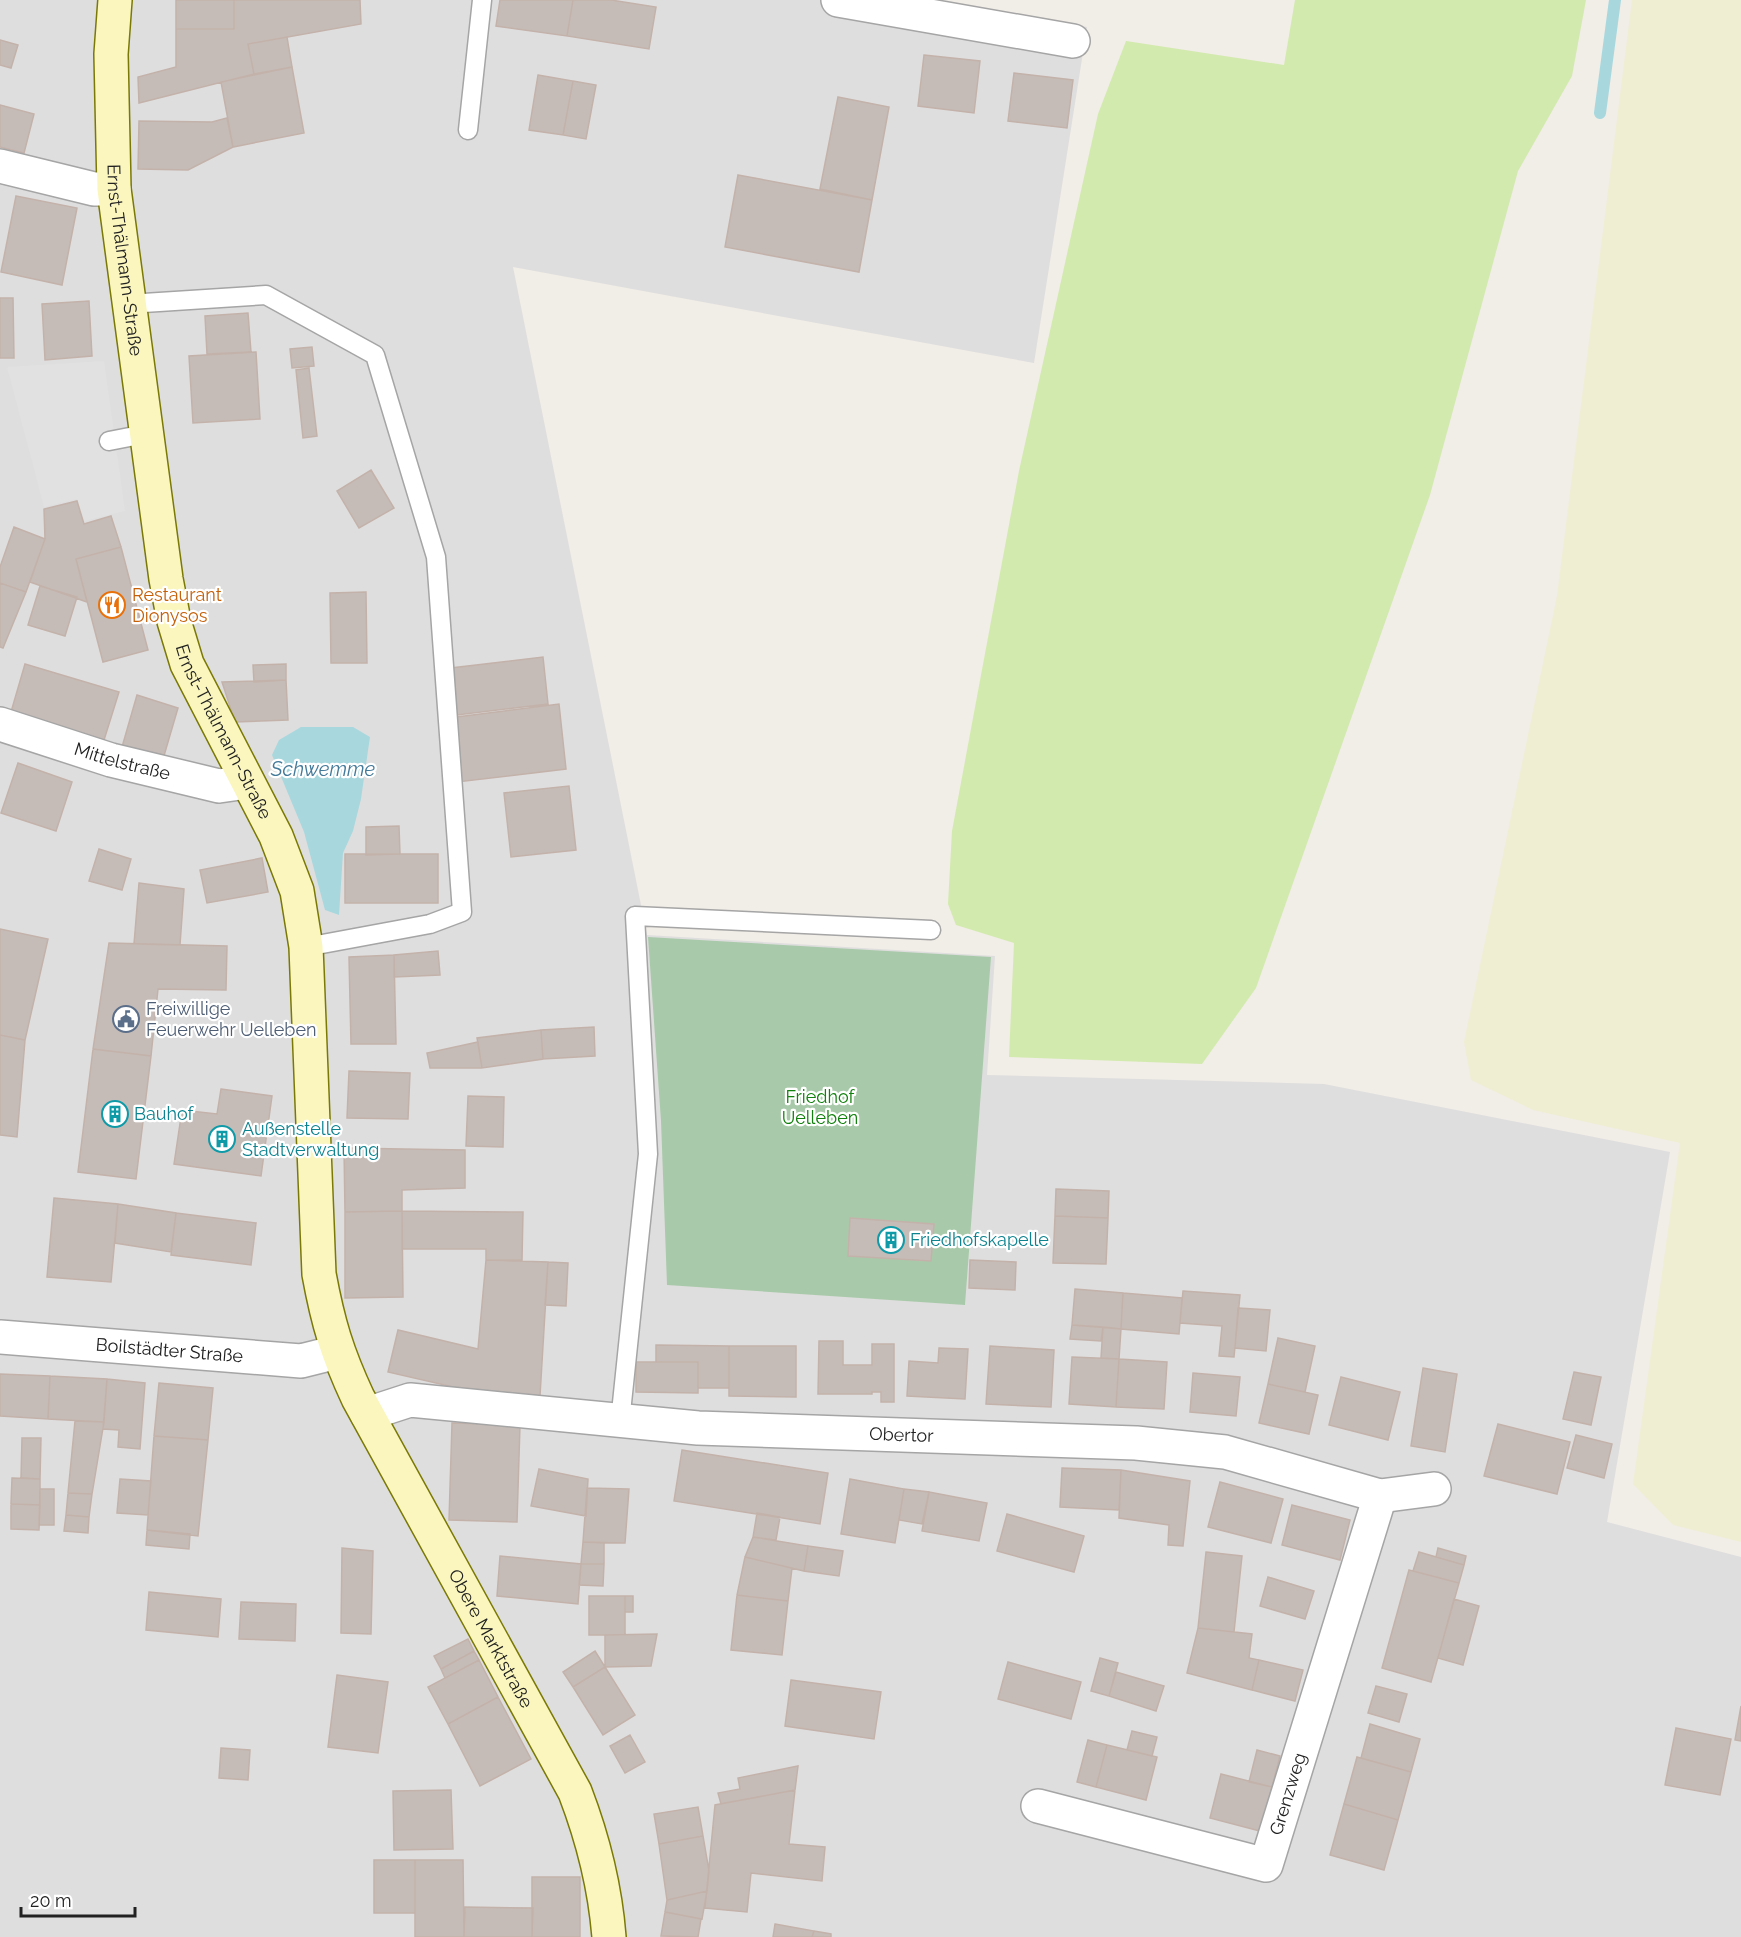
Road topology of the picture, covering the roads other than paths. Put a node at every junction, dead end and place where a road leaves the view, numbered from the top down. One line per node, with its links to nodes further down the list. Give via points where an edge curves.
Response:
1 (115, 0): 7 (street, Ernst-Thälmann-Straße, via 111,54)
2 (482, 0): 5 (lane)
3 (838, 0): 4 (street)
4 (1072, 41)
5 (468, 130)
6 (0, 166): 7 (street, via 94,189)
7 (114, 189): 8 (street, Ernst-Thälmann-Straße)
8 (128, 304): 9 (street, Ernst-Thälmann-Straße); 14 (lane, via 266,295 375,355 436,557 462,912 430,924)
9 (145, 434): 10 (lane); 12 (street, Ernst-Thälmann-Straße, via 174,621 187,664)
10 (109, 441)
11 (0, 724): 12 (street, Mittelstraße, via 111,760 219,786)
12 (247, 783): 14 (street, Ernst-Thälmann-Straße, via 276,836 297,891)
13 (931, 930): 18 (lane, via 635,916 648,1154)
14 (306, 947): 16 (street, Ernst-Thälmann-Straße, via 319,1274)
15 (0, 1337): 16 (street, Boilstädter Straße, via 301,1361)
16 (337, 1352): 17 (street, Obere Marktstraße)
17 (367, 1414): 18 (street, Obertor, via 411,1400); 22 (street, Obere Marktstraße, via 575,1792 601,1874)
18 (620, 1422): 20 (street, Obertor, via 1136,1443 1226,1452)
19 (1434, 1489): 20 (street, Obertor)
20 (1380, 1496): 21 (street, Grenzweg, via 1266,1865)
21 (1038, 1806)
22 (609, 1937)

